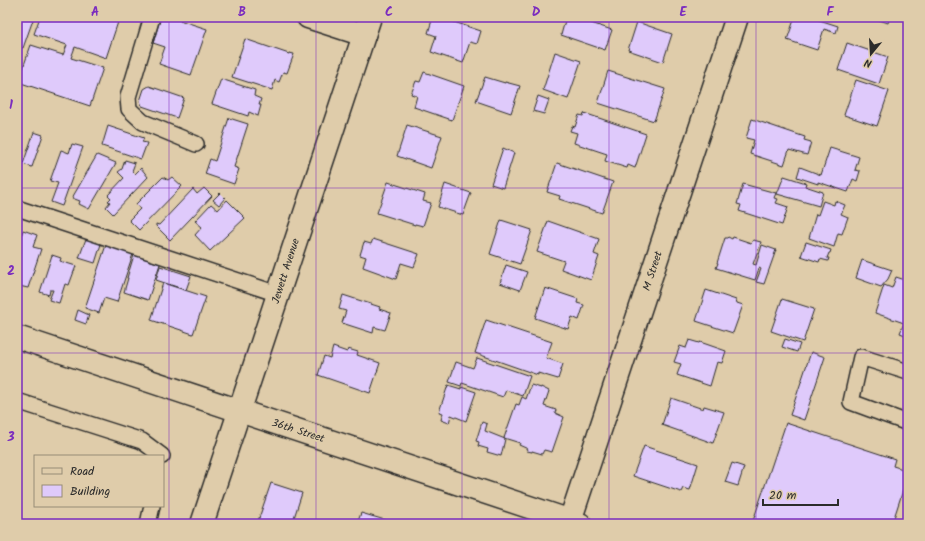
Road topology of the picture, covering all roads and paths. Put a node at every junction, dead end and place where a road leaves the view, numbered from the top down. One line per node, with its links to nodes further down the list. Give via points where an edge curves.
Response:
1 (152, 17): 5 (lane, via 128,97 129,109 143,122)
2 (308, 17): 4 (street)
3 (737, 17): 15 (street, M Street)
4 (367, 26): 7 (street, Jewett Avenue)
5 (196, 144)
6 (17, 208): 7 (lane)
7 (278, 294): 11 (street, Jewett Avenue)
8 (17, 338): 11 (street, 36th Street)
9 (908, 372): 12 (lane, via 862,357 851,402)
10 (17, 401): 13 (lane, via 142,440)
11 (239, 412): 15 (street, 36th Street); 17 (street, Jewett Avenue)
12 (908, 423)
13 (161, 455)
14 (152, 507): 16 (lane)
15 (573, 523)
16 (148, 524)
17 (202, 524)

